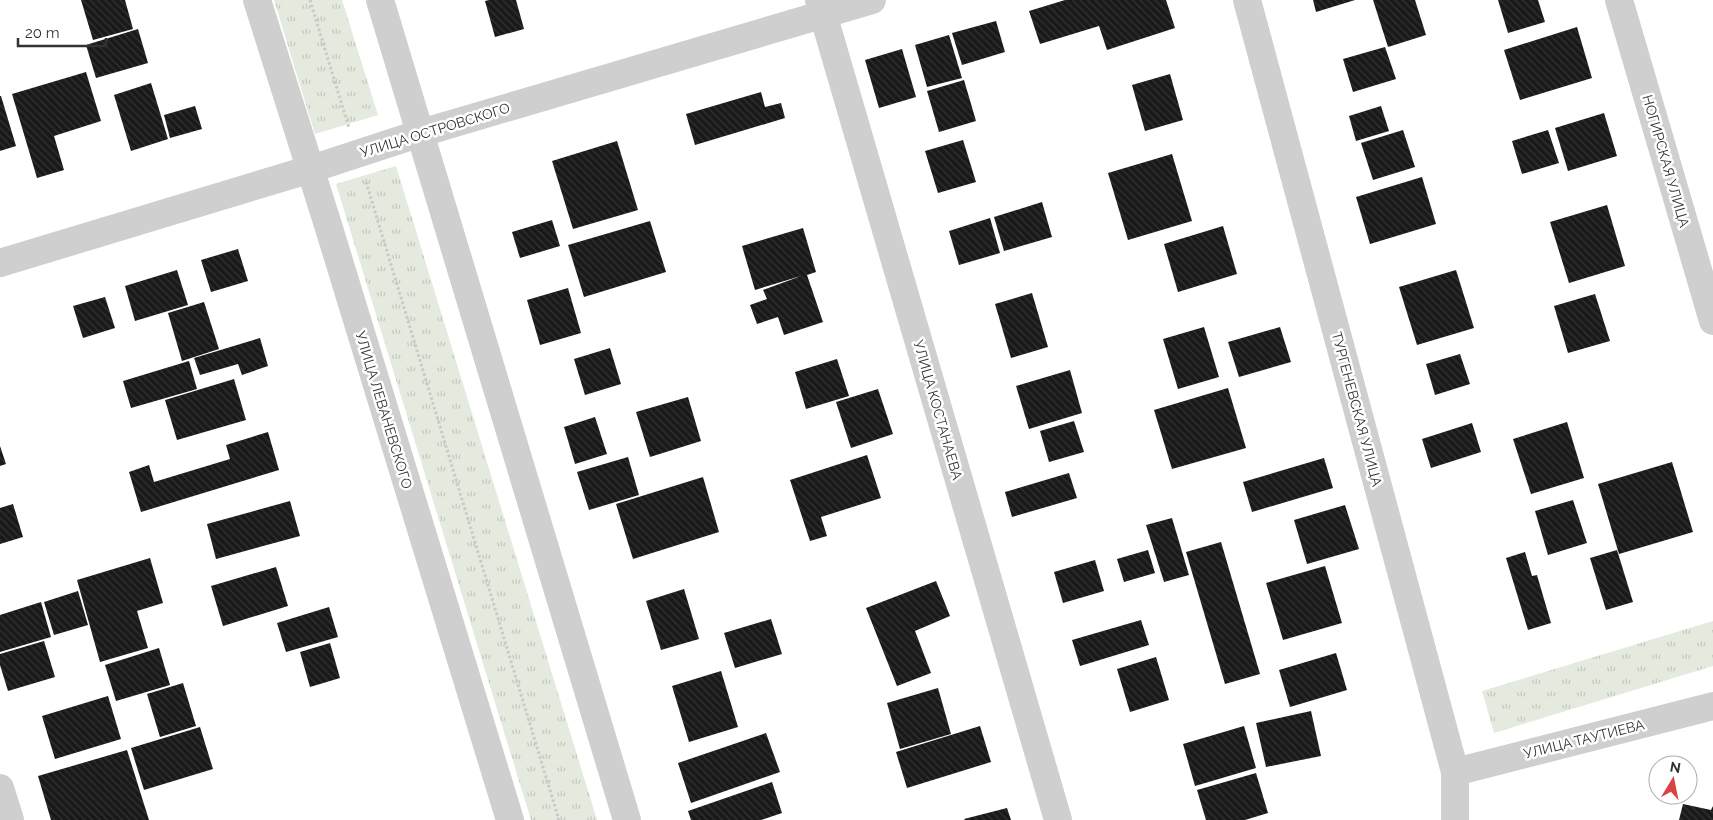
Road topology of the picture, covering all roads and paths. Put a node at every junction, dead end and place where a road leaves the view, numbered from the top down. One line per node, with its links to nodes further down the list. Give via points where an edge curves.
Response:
1 (257, 0): 10 (street, УЛИЦА ЛЕВАНЕВСКОГО)
2 (310, 0): 9 (path)
3 (380, 0): 8 (street)
4 (872, 0): 7 (street, УЛИЦА ОСТРОВСКОГО)
5 (1247, 0): 14 (street, ТУРГЕНЕВСКАЯ УЛИЦА)
6 (1620, 0): 12 (street, НОГИРСКАЯ УЛИЦА)
7 (820, 7): 8 (street, УЛИЦА ОСТРОВСКОГО); 20 (street, УЛИЦА КОСТАНАЕВА)
8 (421, 133): 9 (street, УЛИЦА ОСТРОВСКОГО); 19 (street)
9 (357, 154): 10 (street, УЛИЦА ОСТРОВСКОГО); 18 (path)
10 (310, 169): 11 (street, УЛИЦА ОСТРОВСКОГО); 17 (street, УЛИЦА ЛЕВАНЕВСКОГО)
11 (0, 263)
12 (1713, 321)
13 (1713, 706): 14 (street, УЛИЦА ТАУТИЕВА)
14 (1455, 772): 21 (street, ТУРГЕНЕВСКАЯ УЛИЦА)
15 (0, 788): 16 (street)
16 (10, 820)
17 (510, 820)
18 (560, 820)
19 (627, 820)
20 (1058, 820)
21 (1455, 820)

